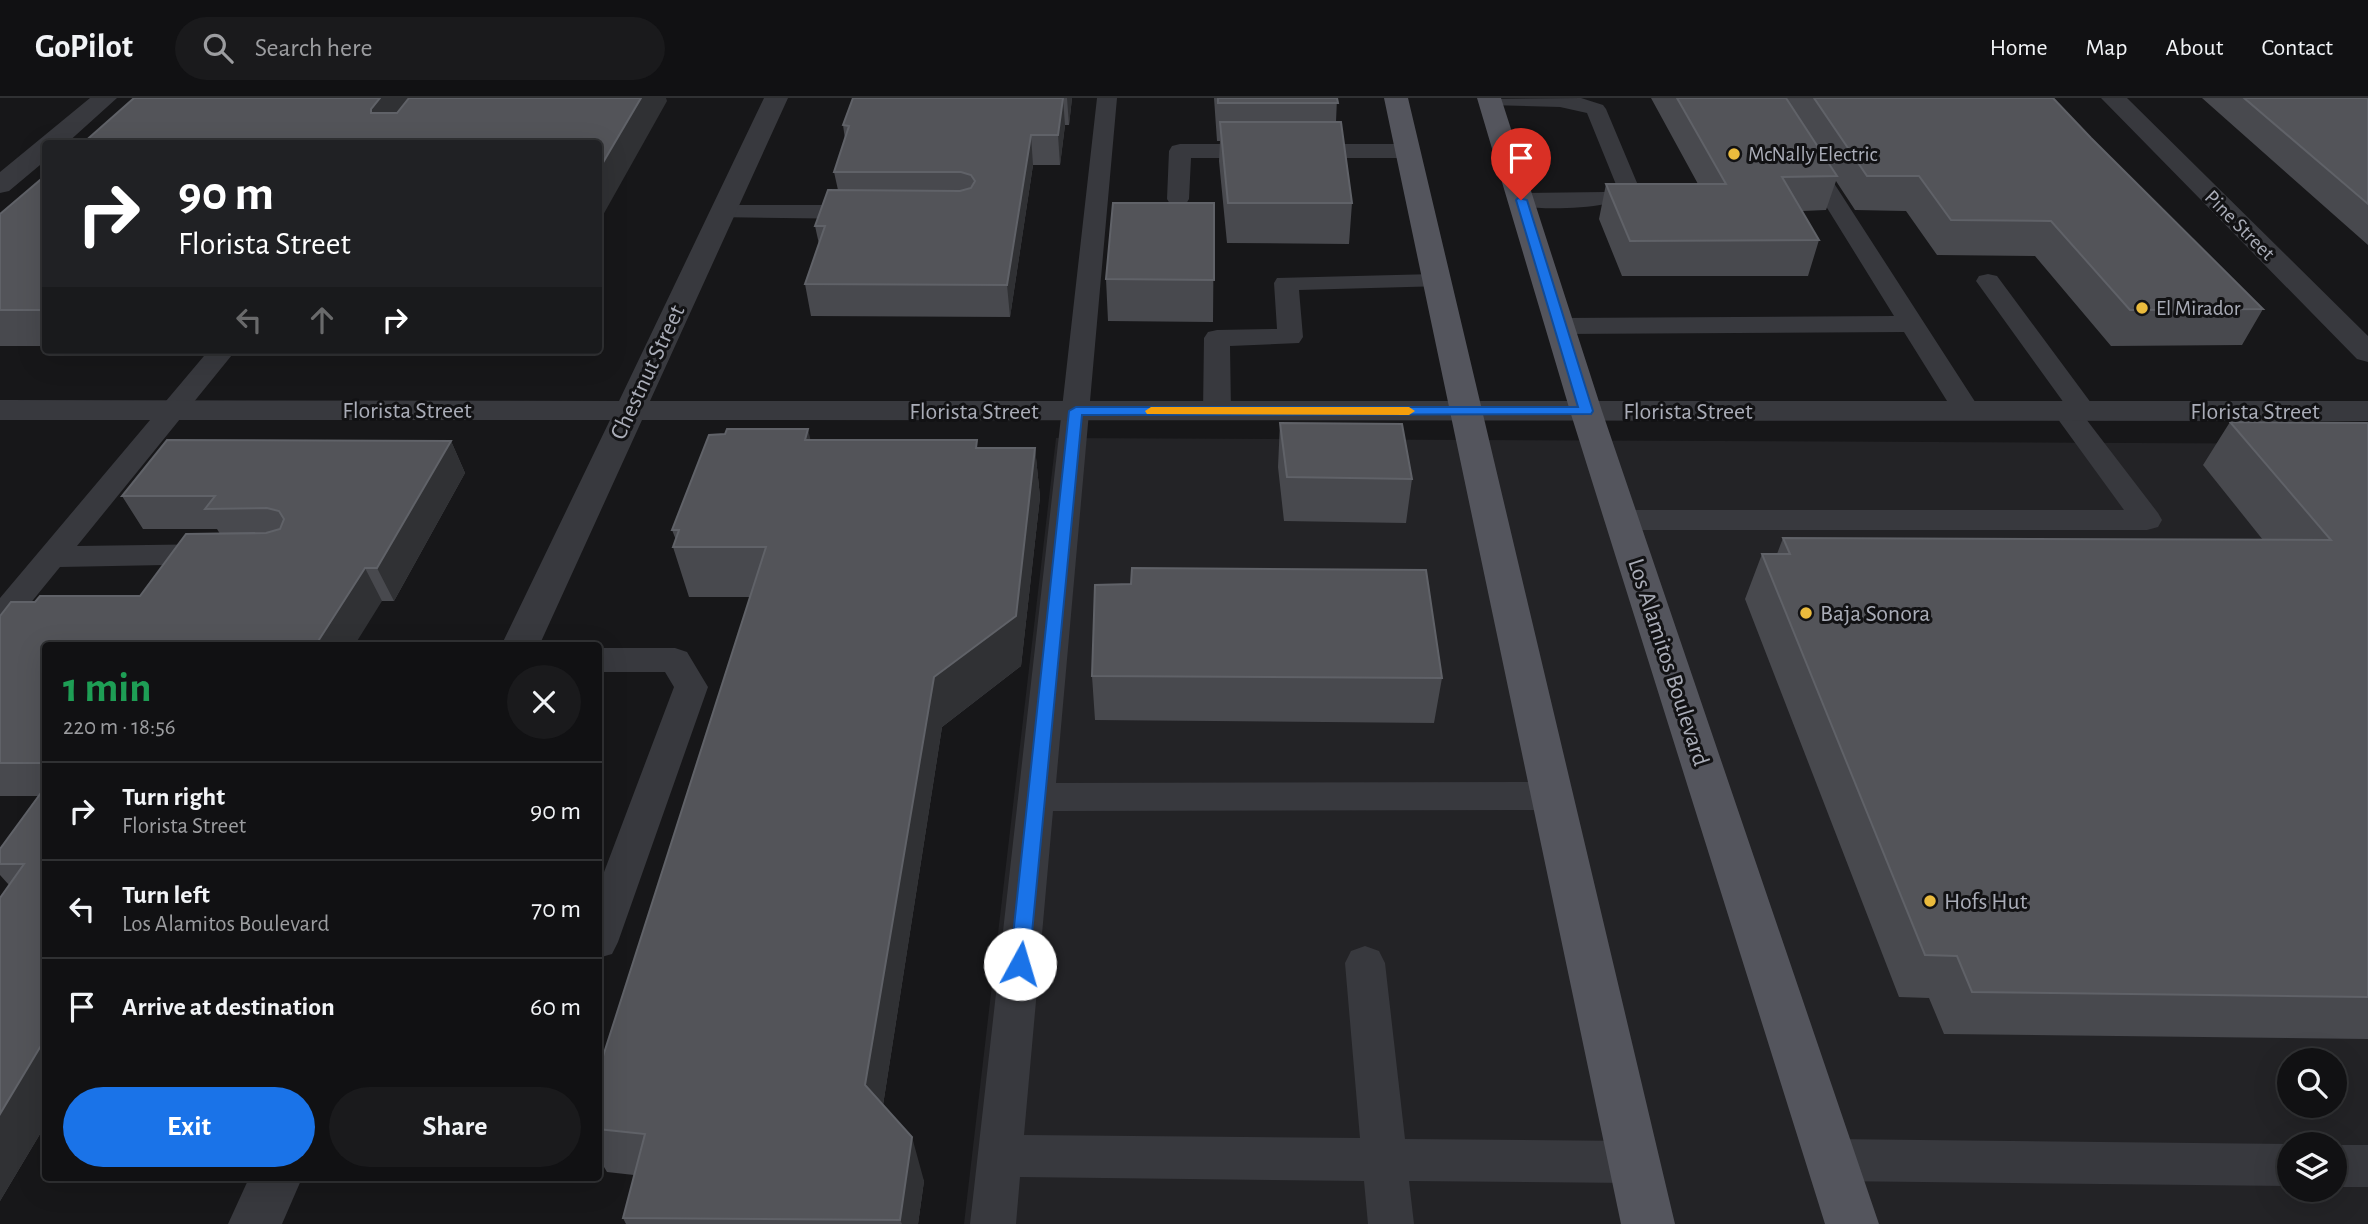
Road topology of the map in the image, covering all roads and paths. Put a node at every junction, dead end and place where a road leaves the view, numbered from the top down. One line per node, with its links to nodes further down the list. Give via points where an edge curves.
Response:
1 (105, 98): 9 (street)
2 (776, 98): 15 (street, Chestnut Street)
3 (1107, 98): 26 (lane)
4 (1396, 98): 11 (main road)
5 (1489, 98): 8 (lane); 14 (main road, Los Alamitos Boulevard)
6 (1769, 98): 19 (lane)
7 (2113, 98): 21 (street, Pine Street)
8 (1537, 99): 14 (lane, via 1588,102 1596,109 1629,190 1609,199)
9 (55, 140)
10 (42, 150): 12 (street)
11 (1408, 151): 13 (lane, via 1180,151); 17 (main road)
12 (0, 185)
13 (1178, 199)
14 (1521, 200): 20 (main road, Los Alamitos Boulevard)
15 (723, 212): 16 (lane); 25 (street, Chestnut Street)
16 (884, 212)
17 (1435, 281): 27 (main road); 32 (lane, via 1286,283 1290,337 1217,338)
18 (1988, 281): 30 (lane)
19 (1913, 324): 20 (lane); 29 (lane)
20 (1561, 326): 28 (main road, Los Alamitos Boulevard)
21 (2368, 353)
22 (220, 354): 24 (lane)
23 (0, 410): 24 (street, Florista Street)
24 (173, 410): 25 (street, Florista Street); 35 (lane)
25 (629, 411): 26 (street, Florista Street); 37 (street, Chestnut Street)
26 (1076, 411): 32 (street, Florista Street); 40 (lane)
27 (1465, 411): 28 (street, Florista Street); 32 (street, Florista Street); 39 (main road)
28 (1586, 411): 29 (street, Florista Street); 33 (main road, Los Alamitos Boulevard)
29 (1967, 411): 30 (street, Florista Street)
30 (2074, 411): 31 (street, Florista Street); 33 (lane, via 2147,520)
31 (2368, 411)
32 (1217, 412)
33 (1622, 520): 45 (main road, Los Alamitos Boulevard)
34 (244, 554): 35 (lane)
35 (52, 557): 36 (lane)
36 (0, 619)
37 (522, 642)
38 (602, 660): 41 (lane, via 675,660 691,687)
39 (1552, 796): 40 (lane); 46 (main road)
40 (1036, 797): 43 (lane)
41 (602, 931)
42 (1365, 963): 44 (lane)
43 (1000, 1156): 44 (lane); 52 (lane)
44 (1386, 1160): 46 (lane); 53 (lane)
45 (1832, 1160): 47 (lane); 55 (main road, Los Alamitos Boulevard)
46 (1633, 1162): 54 (main road)
47 (2277, 1165)
48 (2347, 1166): 49 (lane)
49 (2368, 1166)
50 (275, 1181): 51 (street)
51 (255, 1224)
52 (993, 1224)
53 (1391, 1224)
54 (1648, 1224)
55 (1852, 1224)

